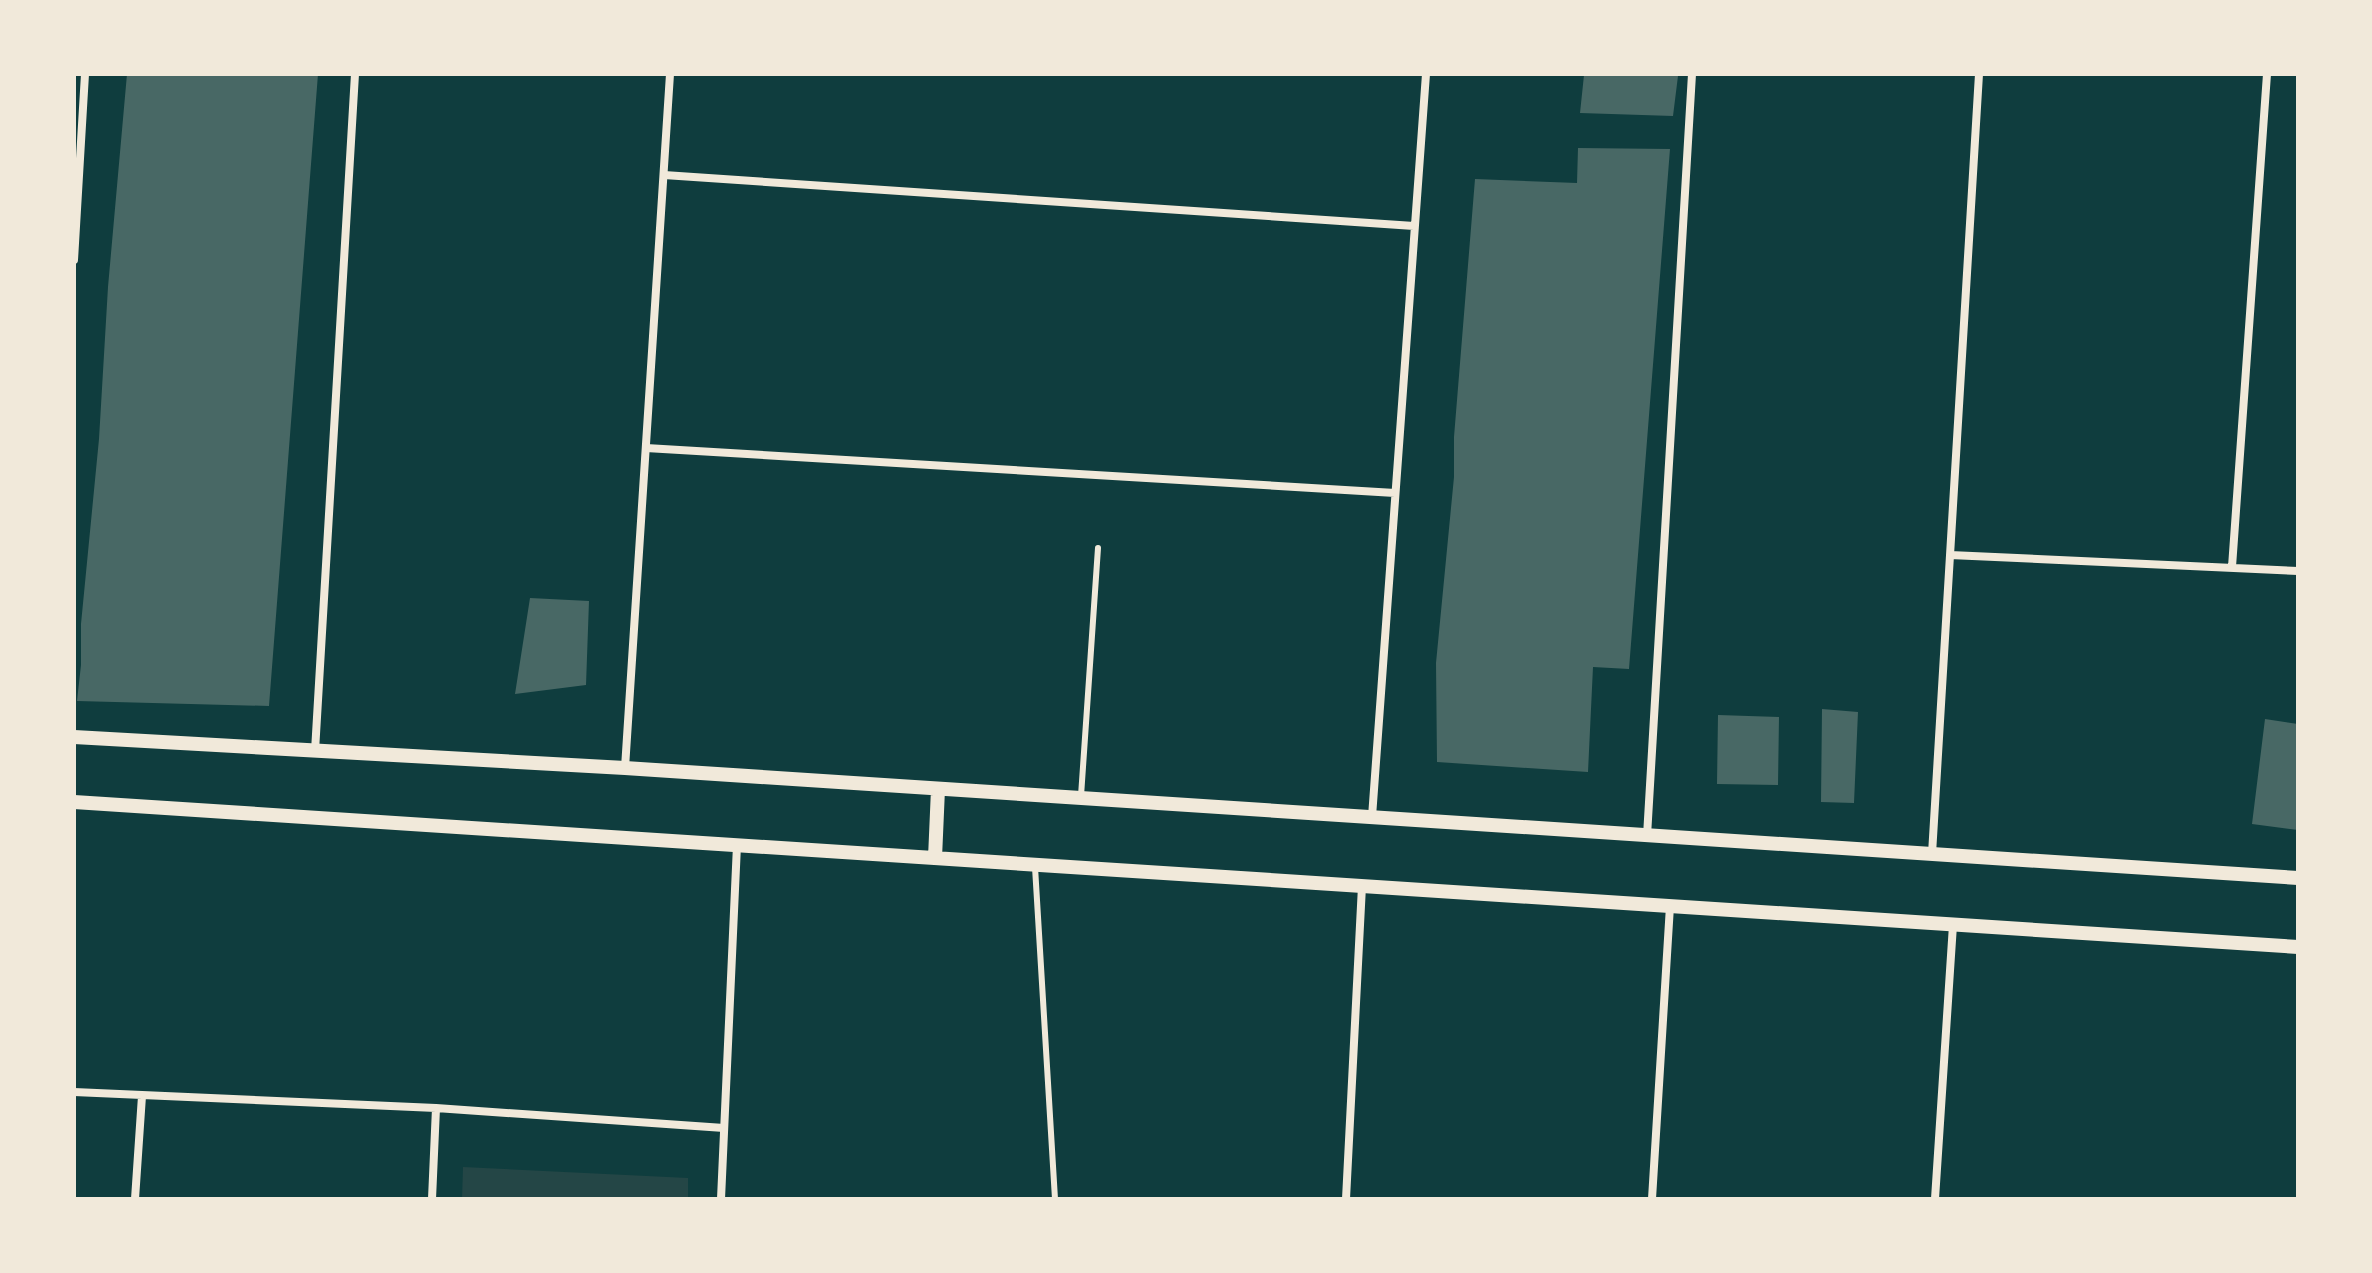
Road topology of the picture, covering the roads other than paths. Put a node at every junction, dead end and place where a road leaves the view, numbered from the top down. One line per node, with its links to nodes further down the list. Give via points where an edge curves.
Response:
1 (85, 74): 10 (street)
2 (355, 74): 18 (street)
3 (670, 74): 8 (street)
4 (1426, 74): 9 (street)
5 (1692, 74): 24 (street)
6 (1979, 74): 14 (street)
7 (2267, 74): 15 (street)
8 (664, 175): 9 (street); 11 (street)
9 (1414, 226): 12 (street)
10 (74, 260)
11 (646, 448): 12 (street); 19 (street)
12 (1395, 493): 23 (street)
13 (1098, 548): 21 (lane)
14 (1950, 555): 15 (street); 26 (street)
15 (2232, 567): 16 (street)
16 (2298, 571)
17 (74, 737): 18 (street)
18 (315, 751): 19 (street)
19 (625, 768): 20 (street)
20 (938, 789): 21 (street); 27 (street)
21 (1080, 798): 23 (street)
22 (74, 802): 25 (street)
23 (1372, 817): 24 (street)
24 (1647, 836): 26 (street)
25 (737, 845): 27 (street); 37 (street)
26 (1932, 854): 29 (street)
27 (935, 858): 28 (street)
28 (1035, 864): 30 (street); 41 (lane)
29 (2298, 878)
30 (1362, 886): 31 (street); 42 (street)
31 (1670, 906): 32 (street); 43 (street)
32 (1953, 925): 33 (street); 44 (street)
33 (2298, 947)
34 (74, 1092): 35 (street)
35 (142, 1096): 36 (street); 38 (street)
36 (436, 1108): 37 (street); 39 (street)
37 (724, 1128): 40 (street)
38 (135, 1199)
39 (432, 1199)
40 (721, 1199)
41 (1055, 1199)
42 (1346, 1199)
43 (1652, 1199)
44 (1935, 1199)

